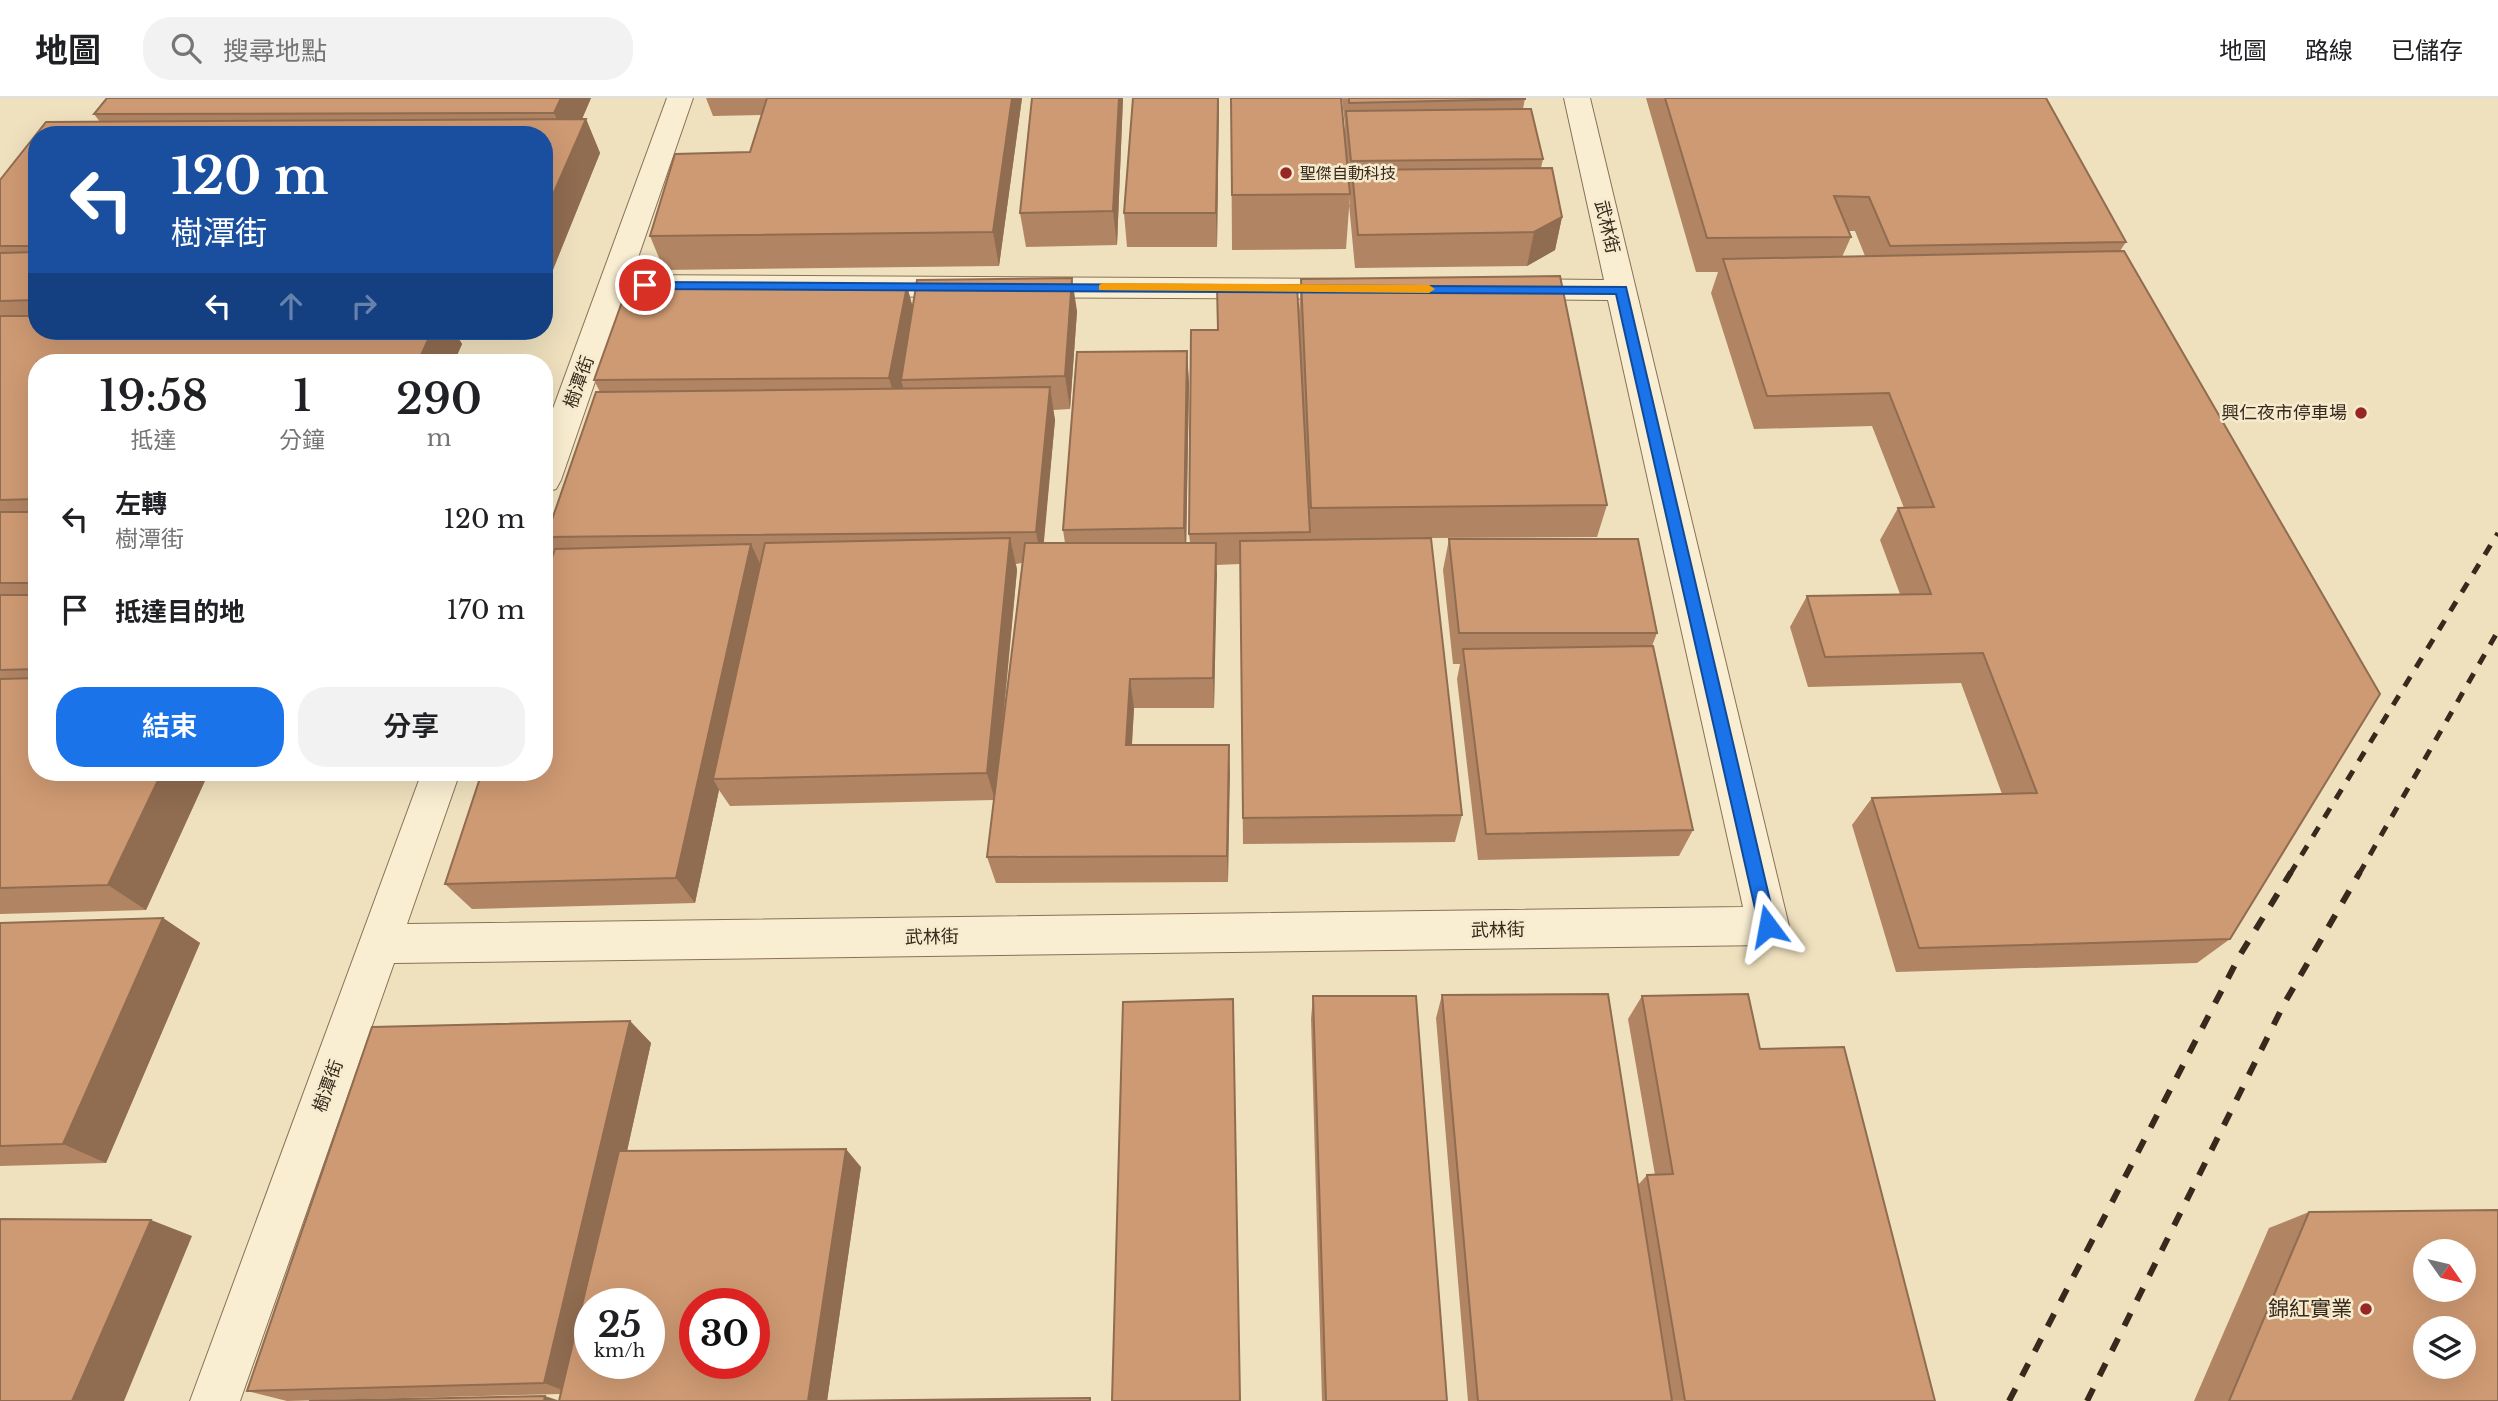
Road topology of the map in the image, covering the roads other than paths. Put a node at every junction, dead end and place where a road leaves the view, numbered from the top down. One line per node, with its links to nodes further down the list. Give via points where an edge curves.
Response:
1 (680, 98): 3 (street, 樹潭街)
2 (1577, 98): 6 (street, 武林街)
3 (614, 285): 4 (street); 7 (street, 樹潭街)
4 (1382, 289)
5 (1480, 289): 6 (street)
6 (1621, 290): 9 (street, 武林街, via 1768,926)
7 (553, 455)
8 (438, 781): 9 (street, 樹潭街)
9 (380, 944): 10 (street, 樹潭街)
10 (215, 1401)

